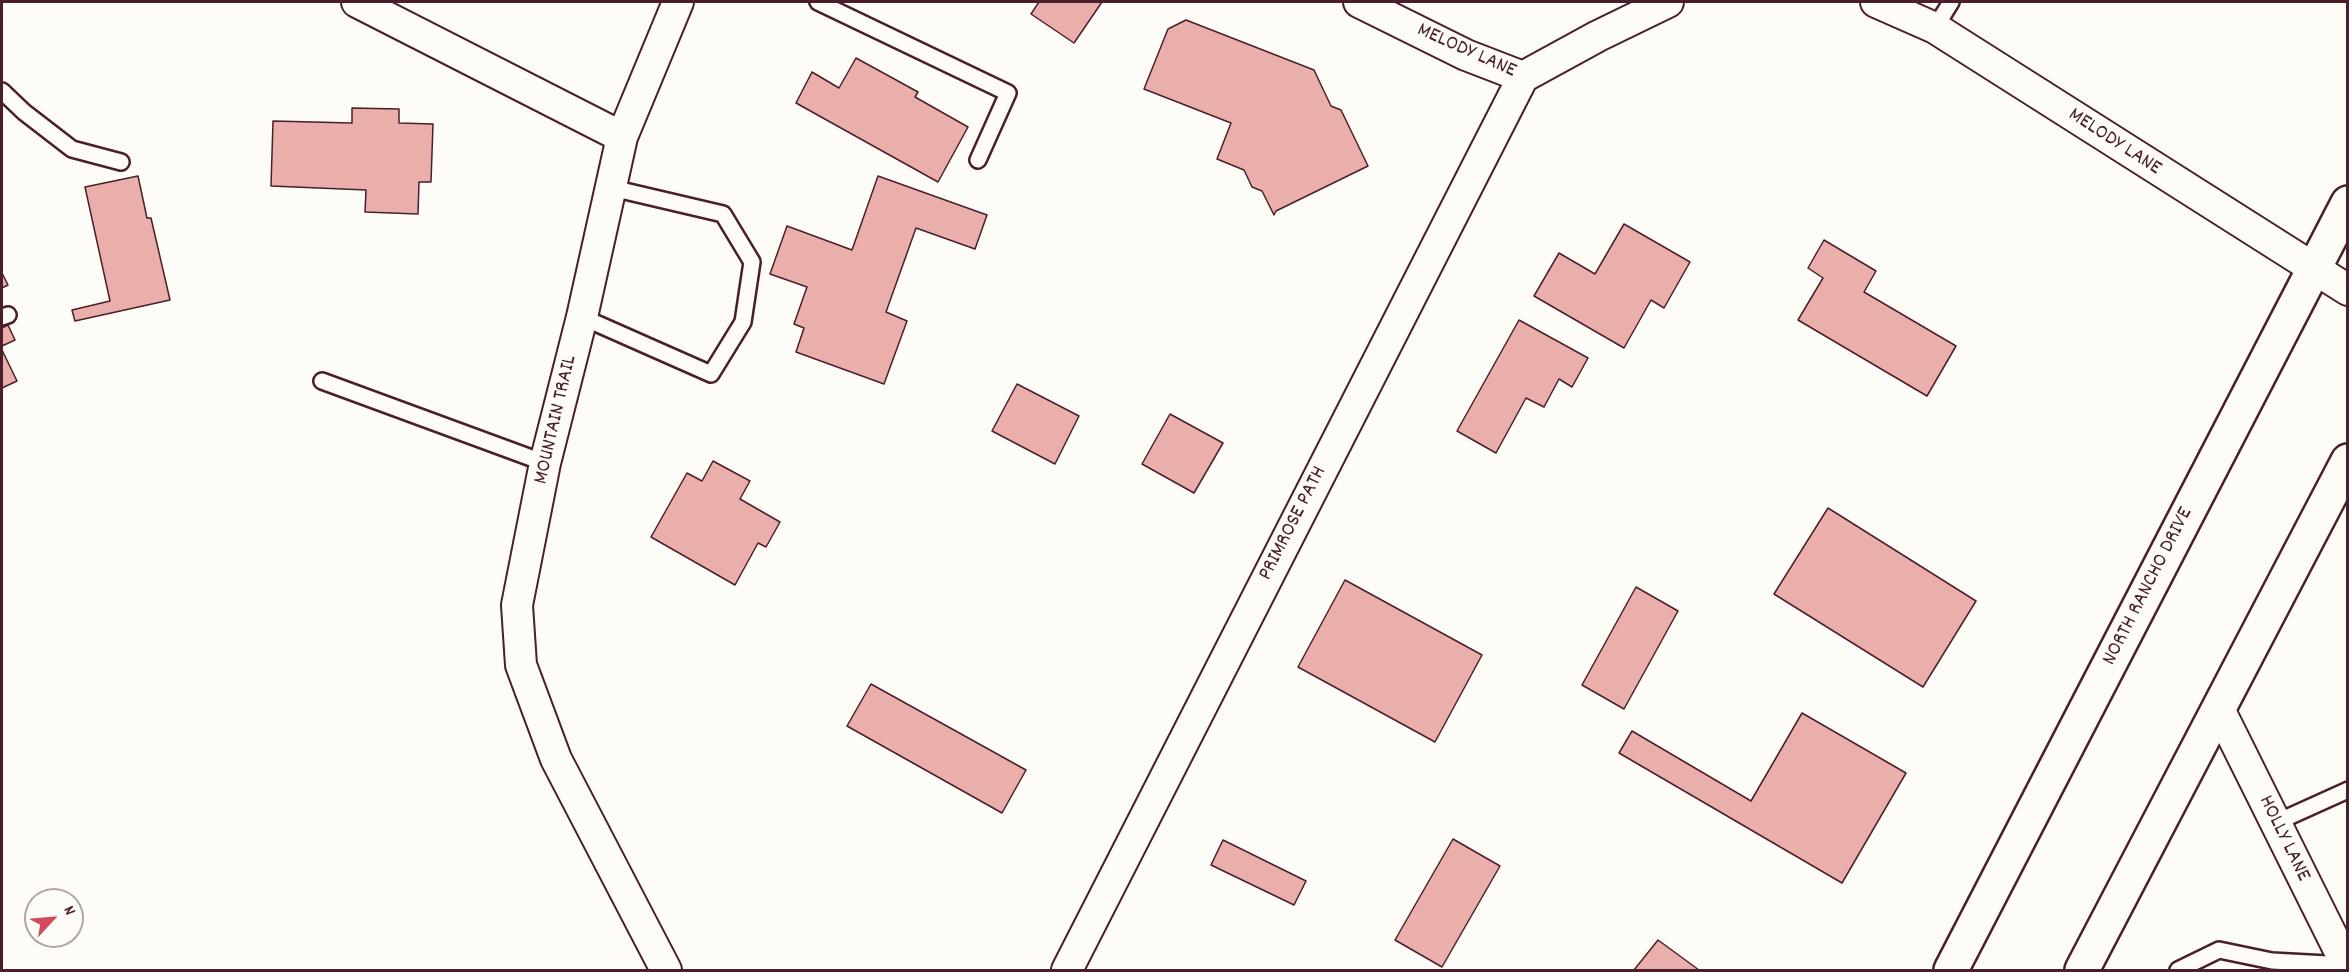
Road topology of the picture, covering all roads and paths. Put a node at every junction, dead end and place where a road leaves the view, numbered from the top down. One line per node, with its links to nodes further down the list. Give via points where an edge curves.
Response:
1 (357, 2): 11 (street)
2 (678, 2): 11 (street, MOUNTAIN TRAIL)
3 (818, 2): 12 (lane, via 1008,93)
4 (1359, 2): 9 (street, MELODY LANE, via 1466,55)
5 (1668, 2): 9 (street, MELODY LANE)
6 (1876, 2): 8 (street, MELODY LANE)
7 (1951, 2): 8 (lane)
8 (1935, 28): 16 (street, MELODY LANE)
9 (1523, 77): 27 (street, PRIMROSE PATH)
10 (2, 91): 13 (lane, via 72,149)
11 (622, 137): 14 (street, MOUNTAIN TRAIL)
12 (978, 160)
13 (121, 162)
14 (612, 188): 18 (street, MOUNTAIN TRAIL); 18 (lane, via 723,214 752,262 743,322 711,374)
15 (2348, 203): 16 (main road, NORTH RANCHO DRIVE)
16 (2314, 269): 17 (street, MELODY LANE); 28 (main road, NORTH RANCHO DRIVE)
17 (2348, 291)
18 (582, 317): 21 (street, MOUNTAIN TRAIL)
19 (322, 381): 21 (lane)
20 (2348, 460): 22 (main road)
21 (545, 463): 26 (street, MOUNTAIN TRAIL, via 517,605 521,665 556,759)
22 (2219, 709): 24 (street, HOLLY LANE); 29 (main road)
23 (2348, 790): 24 (lane)
24 (2275, 823): 25 (street, HOLLY LANE)
25 (2347, 967): 30 (lane, via 2272,961 2219,950)
26 (666, 970)
27 (1067, 970)
28 (1951, 970)
29 (2082, 970)
30 (2178, 970)

